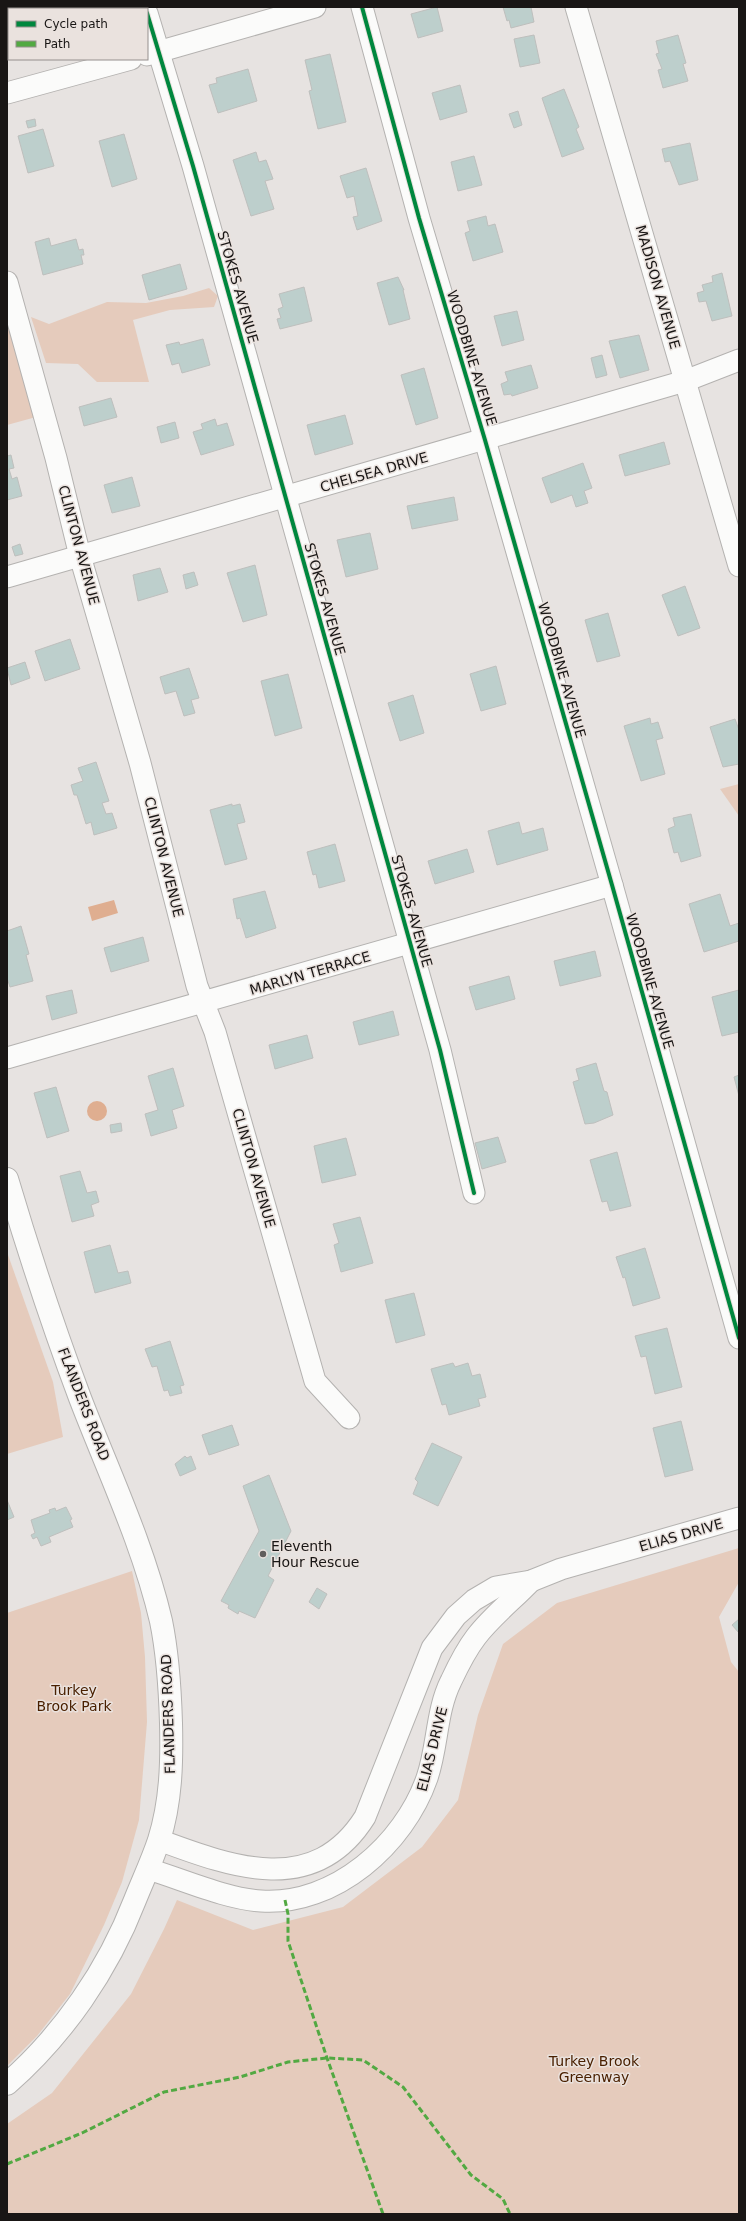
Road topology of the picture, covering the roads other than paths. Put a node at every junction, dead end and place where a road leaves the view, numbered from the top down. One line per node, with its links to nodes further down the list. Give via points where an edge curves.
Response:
1 (315, 7): 5 (street)
2 (362, 7): 11 (street, WOODBINE AVENUE, via 419,218)
3 (576, 7): 10 (street, MADISON AVENUE)
4 (148, 21): 5 (street, STOKES AVENUE)
5 (152, 53): 12 (street, STOKES AVENUE, via 193,166)
6 (127, 60): 7 (street)
7 (7, 93)
8 (7, 282): 13 (street, CLINTON AVENUE)
9 (739, 360): 10 (street, CHELSEA DRIVE)
10 (686, 381): 11 (street, CHELSEA DRIVE); 14 (street, MADISON AVENUE)
11 (485, 440): 12 (street, CHELSEA DRIVE); 16 (street, WOODBINE AVENUE)
12 (285, 497): 13 (street, CHELSEA DRIVE); 17 (street, STOKES AVENUE)
13 (80, 556): 15 (street, CHELSEA DRIVE); 18 (street, CLINTON AVENUE, via 140,763 197,986)
14 (739, 566)
15 (7, 577)
16 (612, 886): 17 (street, MARLYN TERRACE); 22 (street, WOODBINE AVENUE)
17 (410, 944): 18 (street, MARLYN TERRACE); 21 (street, STOKES AVENUE, via 440,1050)
18 (204, 1004): 19 (street, MARLYN TERRACE); 23 (street, CLINTON AVENUE, via 216,1032 315,1381)
19 (7, 1058)
20 (7, 1179): 26 (main road, FLANDERS ROAD, via 50,1315 137,1544 161,1622 170,1679 172,1754 171,1782)
21 (474, 1193)
22 (739, 1338)
23 (349, 1418)
24 (739, 1518): 25 (street, ELIAS DRIVE)
25 (531, 1580): 26 (street, ELIAS DRIVE, via 496,1587 485,1592 465,1607 443,1631 432,1648 419,1678 365,1817 350,1838 332,1852 308,1864 275,1870 238,1865); 27 (street, ELIAS DRIVE, via 480,1633 462,1660 441,1708 430,1765 420,1797 397,1834 367,1863 318,1891 295,1899 273,1901 244,1898)
26 (159, 1840): 27 (main road, FLANDERS ROAD)
27 (148, 1869): 28 (main road, FLANDERS ROAD, via 121,1934 93,1982 50,2040)
28 (7, 2084)

